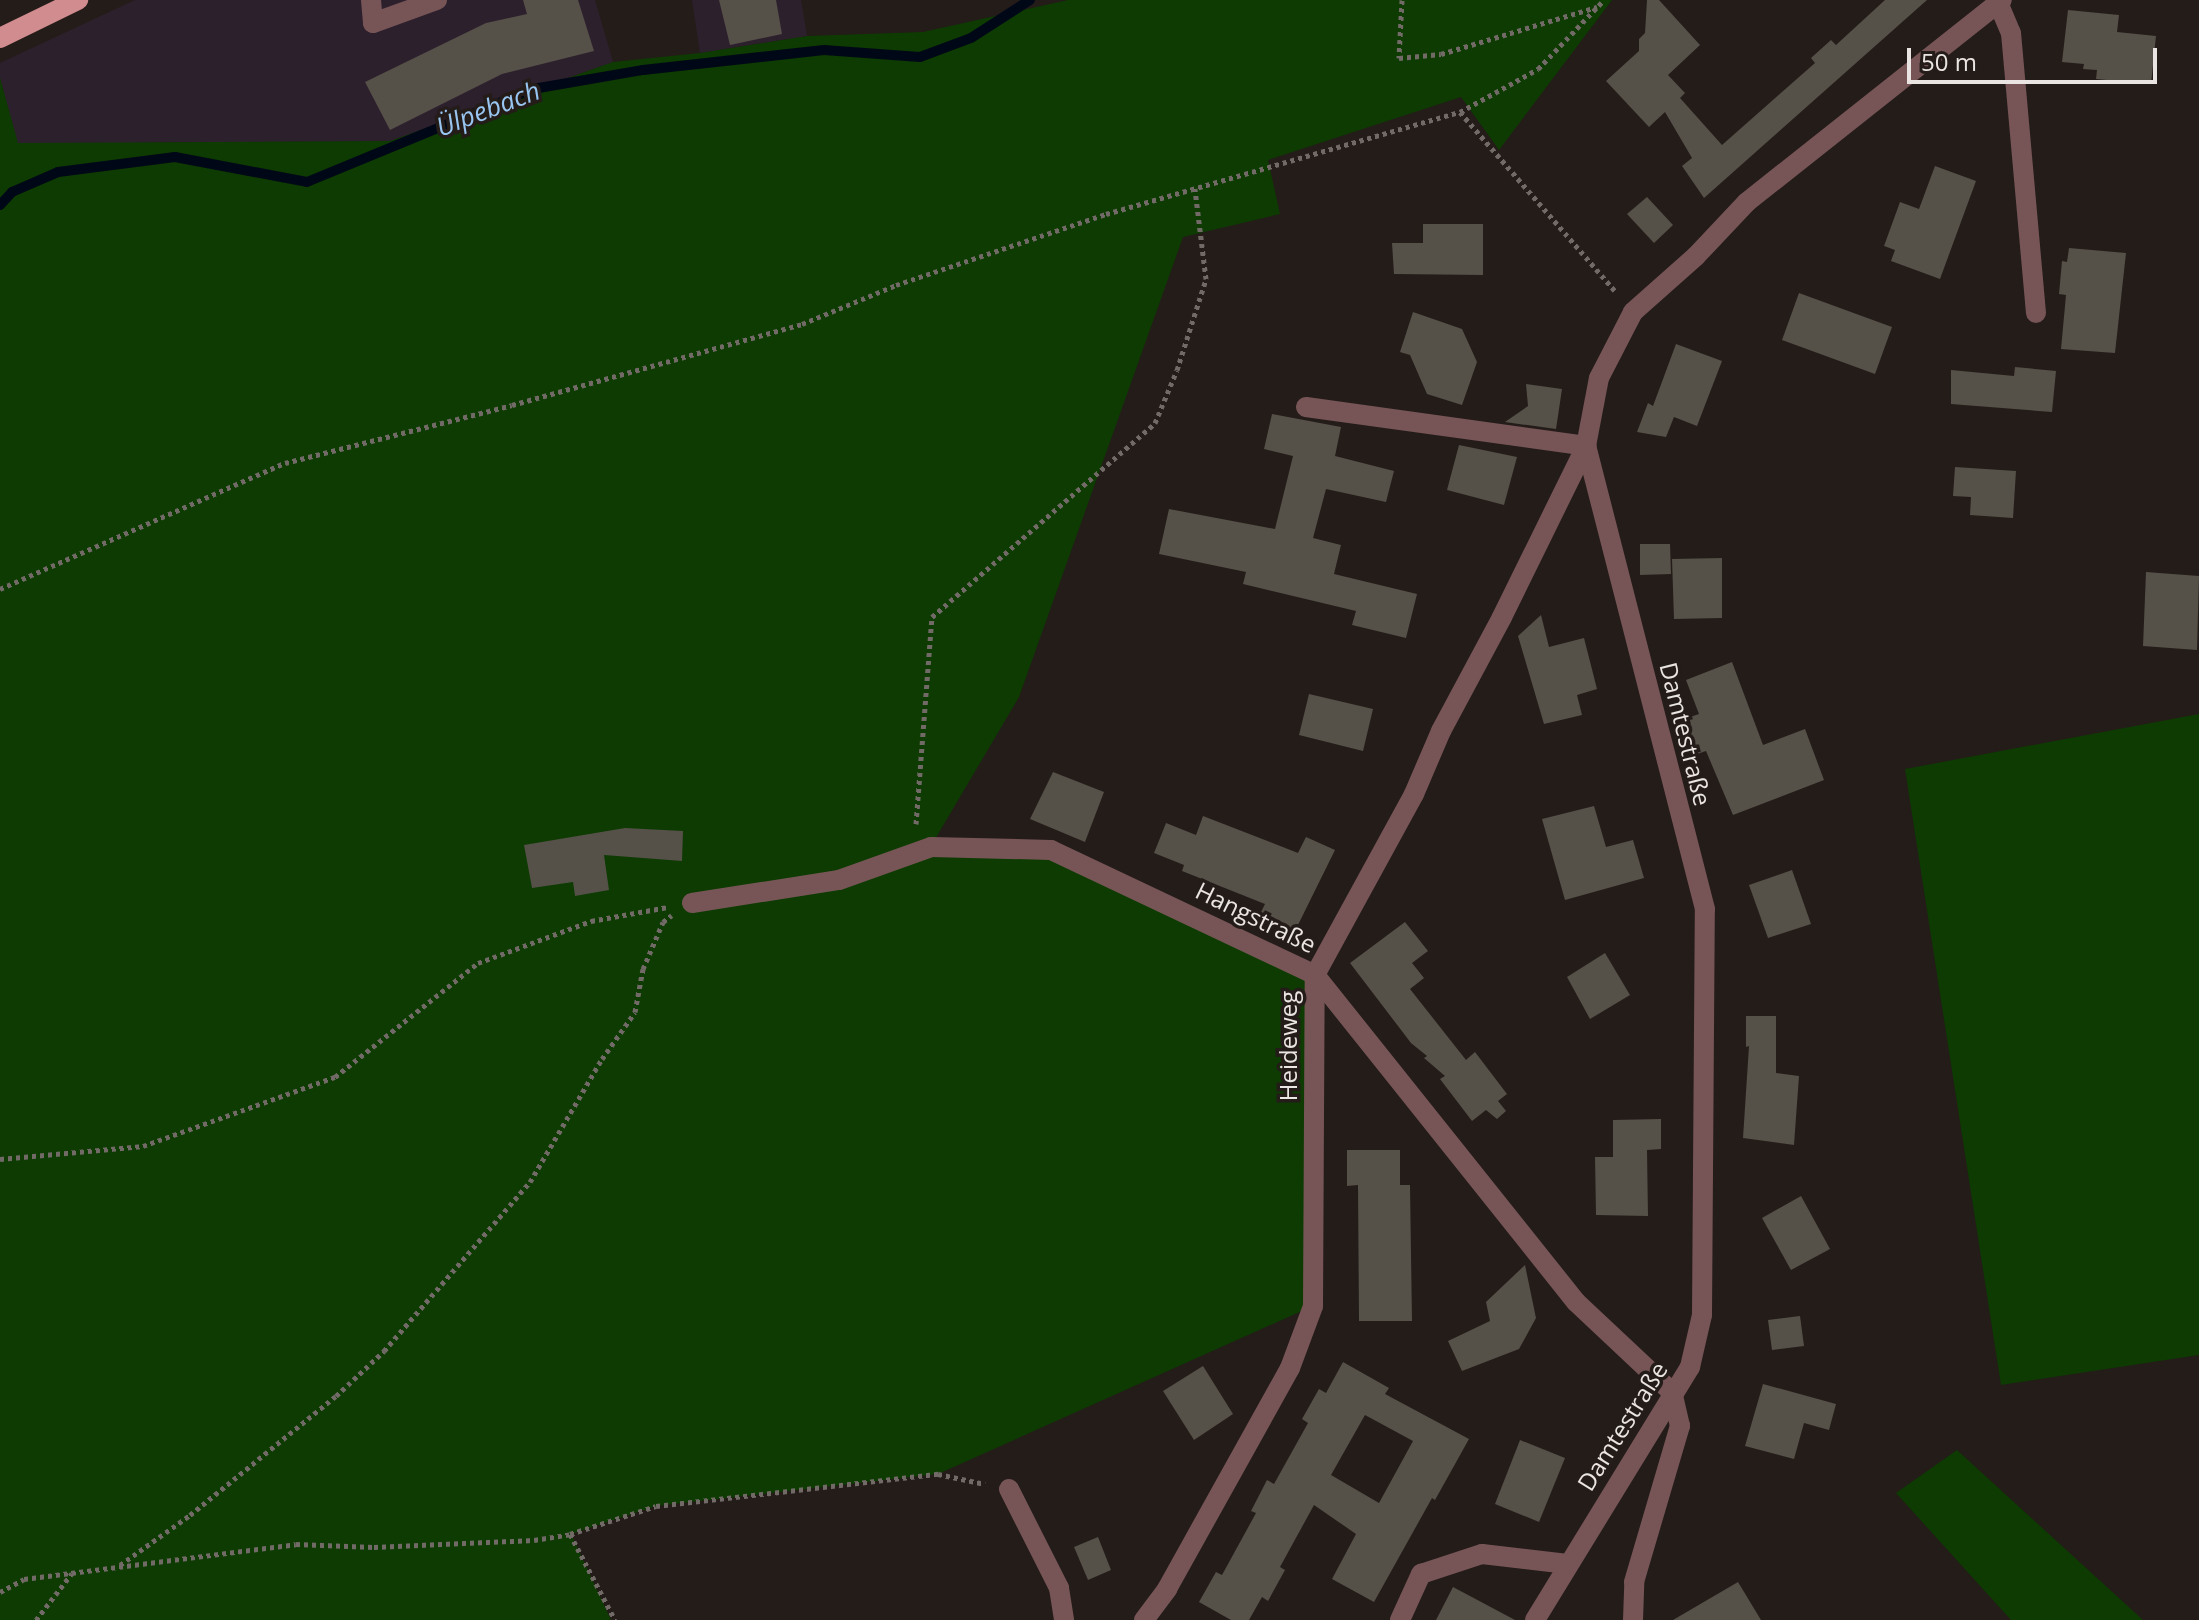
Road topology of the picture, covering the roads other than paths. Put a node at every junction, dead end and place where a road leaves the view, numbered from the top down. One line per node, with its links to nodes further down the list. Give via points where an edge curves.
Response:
1 (78, 0): 5 (main road)
2 (371, 0): 3 (street, via 373,23)
3 (437, 0)
4 (2001, 2): 6 (street, via 2011,33); 8 (street, Damtestraße, via 1747,202 1633,312 1599,378)
5 (0, 38)
6 (2036, 313)
7 (1306, 407): 8 (street)
8 (1586, 446): 10 (street, Heideweg, via 1414,794); 11 (street, Damtestraße, via 1705,909 1702,1315 1690,1367)
9 (692, 903): 10 (street, Hangstraße, via 839,880 931,847 1051,850)
10 (1315, 975): 11 (street, Hangstraße, via 1576,1302); 15 (street, Heideweg, via 1313,1306 1290,1368 1167,1589)
11 (1672, 1392): 13 (street, Damtestraße); 18 (street, via 1680,1426 1634,1582)
12 (1009, 1489): 14 (street, via 1059,1588)
13 (1567, 1564): 16 (street, via 1482,1554 1421,1574); 17 (street, Damtestraße)
14 (1064, 1620)
15 (1144, 1620)
16 (1400, 1620)
17 (1535, 1620)
18 (1633, 1620)

